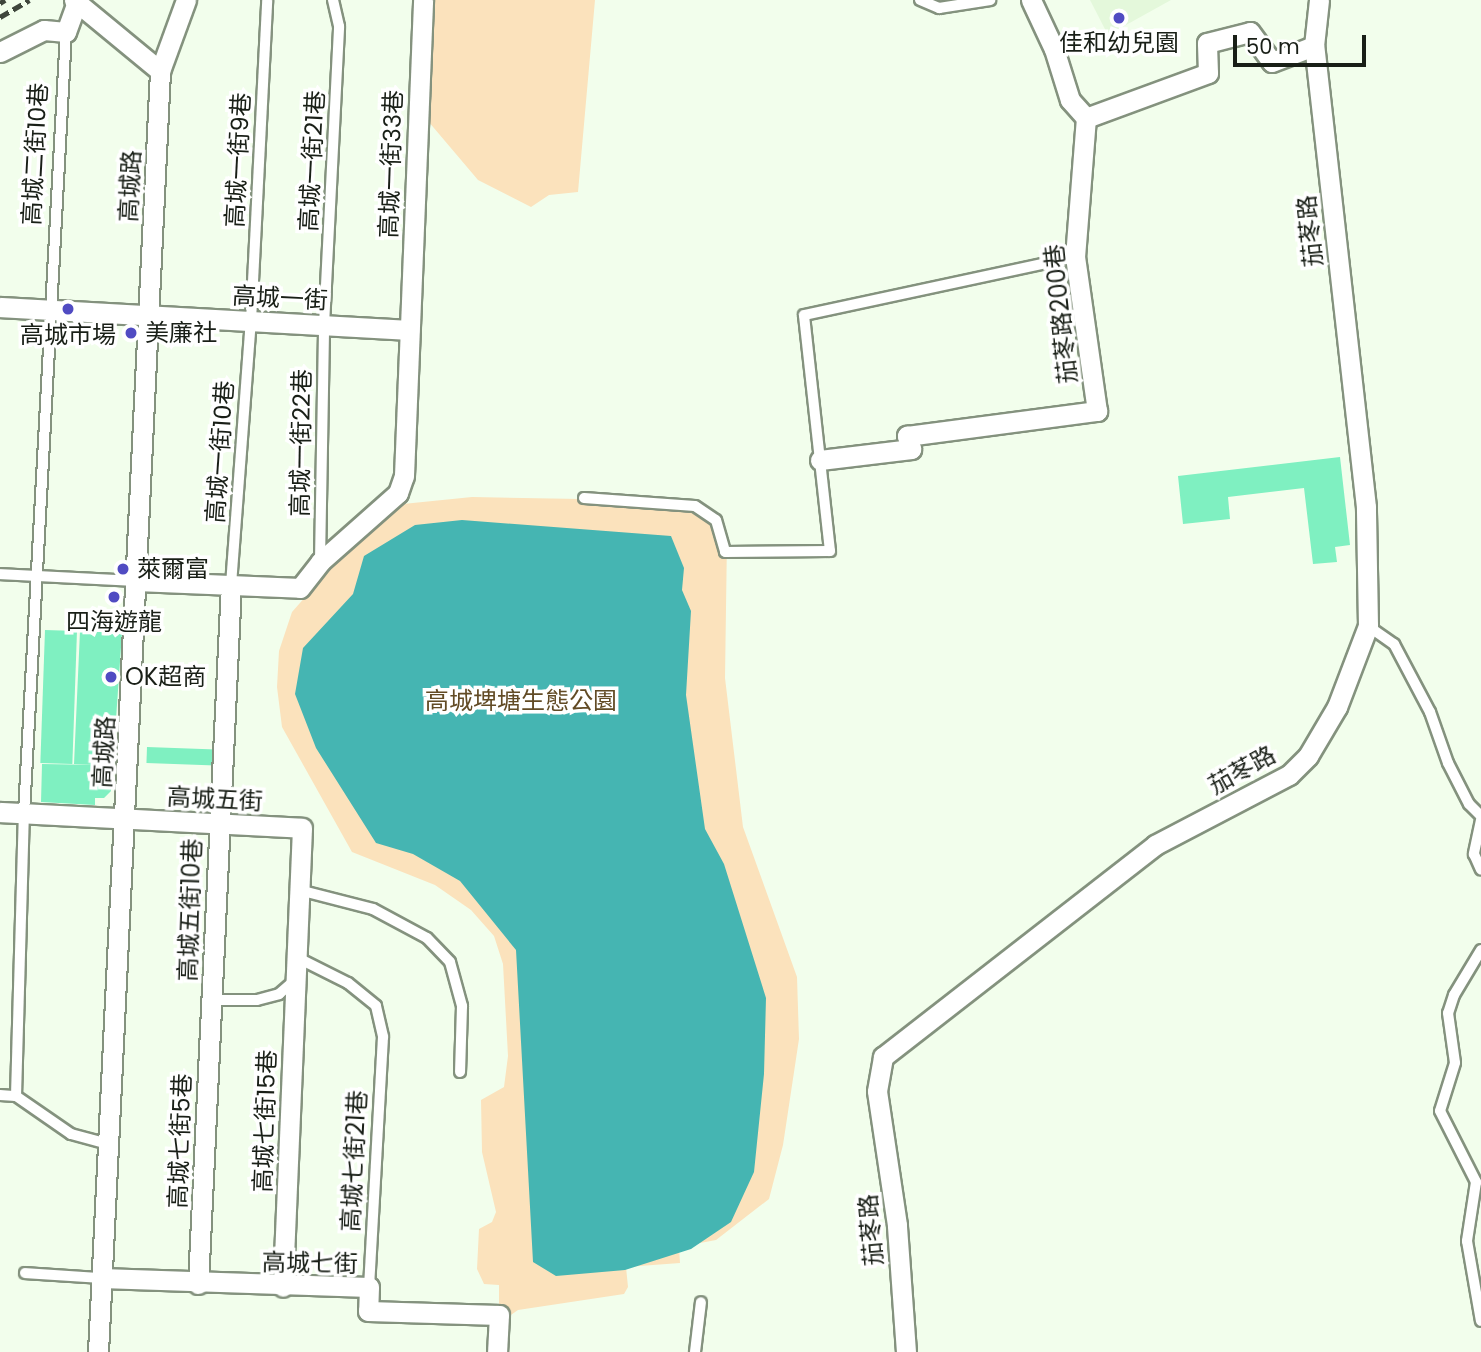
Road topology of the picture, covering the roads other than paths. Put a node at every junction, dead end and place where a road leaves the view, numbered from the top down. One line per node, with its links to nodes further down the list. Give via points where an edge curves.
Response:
1 (186, 0): 13 (street, 高城路)
2 (267, 0): 19 (lane, 高城一街9巷)
3 (333, 0): 20 (lane, 高城一街21巷, via 340,26)
4 (423, 0): 21 (street, 高城一街33巷)
5 (920, 0): 6 (lane, via 939,8)
6 (990, 0)
7 (1031, 0): 14 (street, via 1054,49 1070,100)
8 (1320, 0): 11 (street, 茄苳路)
9 (75, 1): 10 (street, 高城二街10巷); 13 (street)
10 (66, 32): 12 (street, via 44,30); 17 (lane, 高城二街10巷)
11 (1314, 46): 14 (street, via 1272,62 1250,32 1207,43 1208,73); 29 (street, 茄苳路, via 1366,507)
12 (0, 52)
13 (160, 71): 18 (street, 高城路)
14 (1086, 118): 15 (street, 茄苳路200巷)
15 (1075, 257): 22 (lane, via 804,315); 22 (street, 茄苳路200巷, via 1097,411 907,436 911,449)
16 (0, 307): 17 (street, 高城一街)
17 (51, 310): 18 (street, 高城一街); 26 (lane, 高城二街10巷)
18 (149, 316): 19 (street, 高城一街); 27 (street, 高城路)
19 (251, 321): 20 (street, 高城一街); 28 (lane, 高城一街10巷)
20 (324, 325): 21 (street, 高城一街); 24 (lane, 高城一街22巷)
21 (409, 330): 24 (street, 高城一街33巷, via 404,476 391,501)
22 (820, 460): 23 (lane, via 830,551 725,552 716,520 695,506)
23 (584, 498)
24 (320, 562): 28 (street, 高城一街33巷, via 300,588)
25 (0, 574): 26 (lane)
26 (36, 576): 27 (lane); 31 (lane, 高城二街10巷)
27 (136, 582): 28 (street); 33 (street, 高城路)
28 (232, 585): 34 (street, 高城五街10巷)
29 (1368, 626): 32 (lane, via 1394,643 1430,712 1448,764); 56 (street, 茄苳路, via 1338,707 1308,756 1289,775 1155,845 883,1058 877,1091 897,1225)
30 (0, 812): 31 (street, 高城五街)
31 (24, 813): 33 (street, 高城五街); 44 (lane, 高城二街10巷)
32 (1481, 818): 36 (lane, via 1474,854)
33 (126, 819): 34 (street, 高城五街); 45 (street, 高城路)
34 (218, 823): 35 (street, 高城五街); 41 (street, 高城五街10巷)
35 (302, 828): 37 (street, 高城七街15巷)
36 (1481, 870)
37 (299, 890): 39 (street, 高城七街15巷); 42 (lane, via 373,909 427,937 450,962 462,1006)
38 (1481, 950): 52 (lane, via 1448,1013 1455,1063 1440,1111 1476,1182 1467,1241)
39 (296, 957): 40 (street, 高城七街15巷); 50 (lane, 高城七街21巷, via 348,983 376,1006 383,1037)
40 (295, 980): 41 (lane, via 279,994 257,1000); 49 (street, 高城七街15巷)
41 (211, 1000): 48 (street, 高城七街5巷)
42 (460, 1072)
43 (0, 1095): 44 (lane)
44 (16, 1096): 45 (lane, via 71,1134)
45 (108, 1144): 47 (street, 高城路)
46 (25, 1273): 47 (lane)
47 (101, 1278): 48 (street, 高城七街); 53 (street, 高城路)
48 (198, 1284): 49 (street, 高城七街)
49 (283, 1287): 50 (street, 高城七街)
50 (369, 1287): 54 (street, 高城七街, via 368,1311 499,1315)
51 (701, 1302): 55 (lane)
52 (1481, 1321)
53 (98, 1352)
54 (497, 1352)
55 (695, 1352)
56 (906, 1352)

